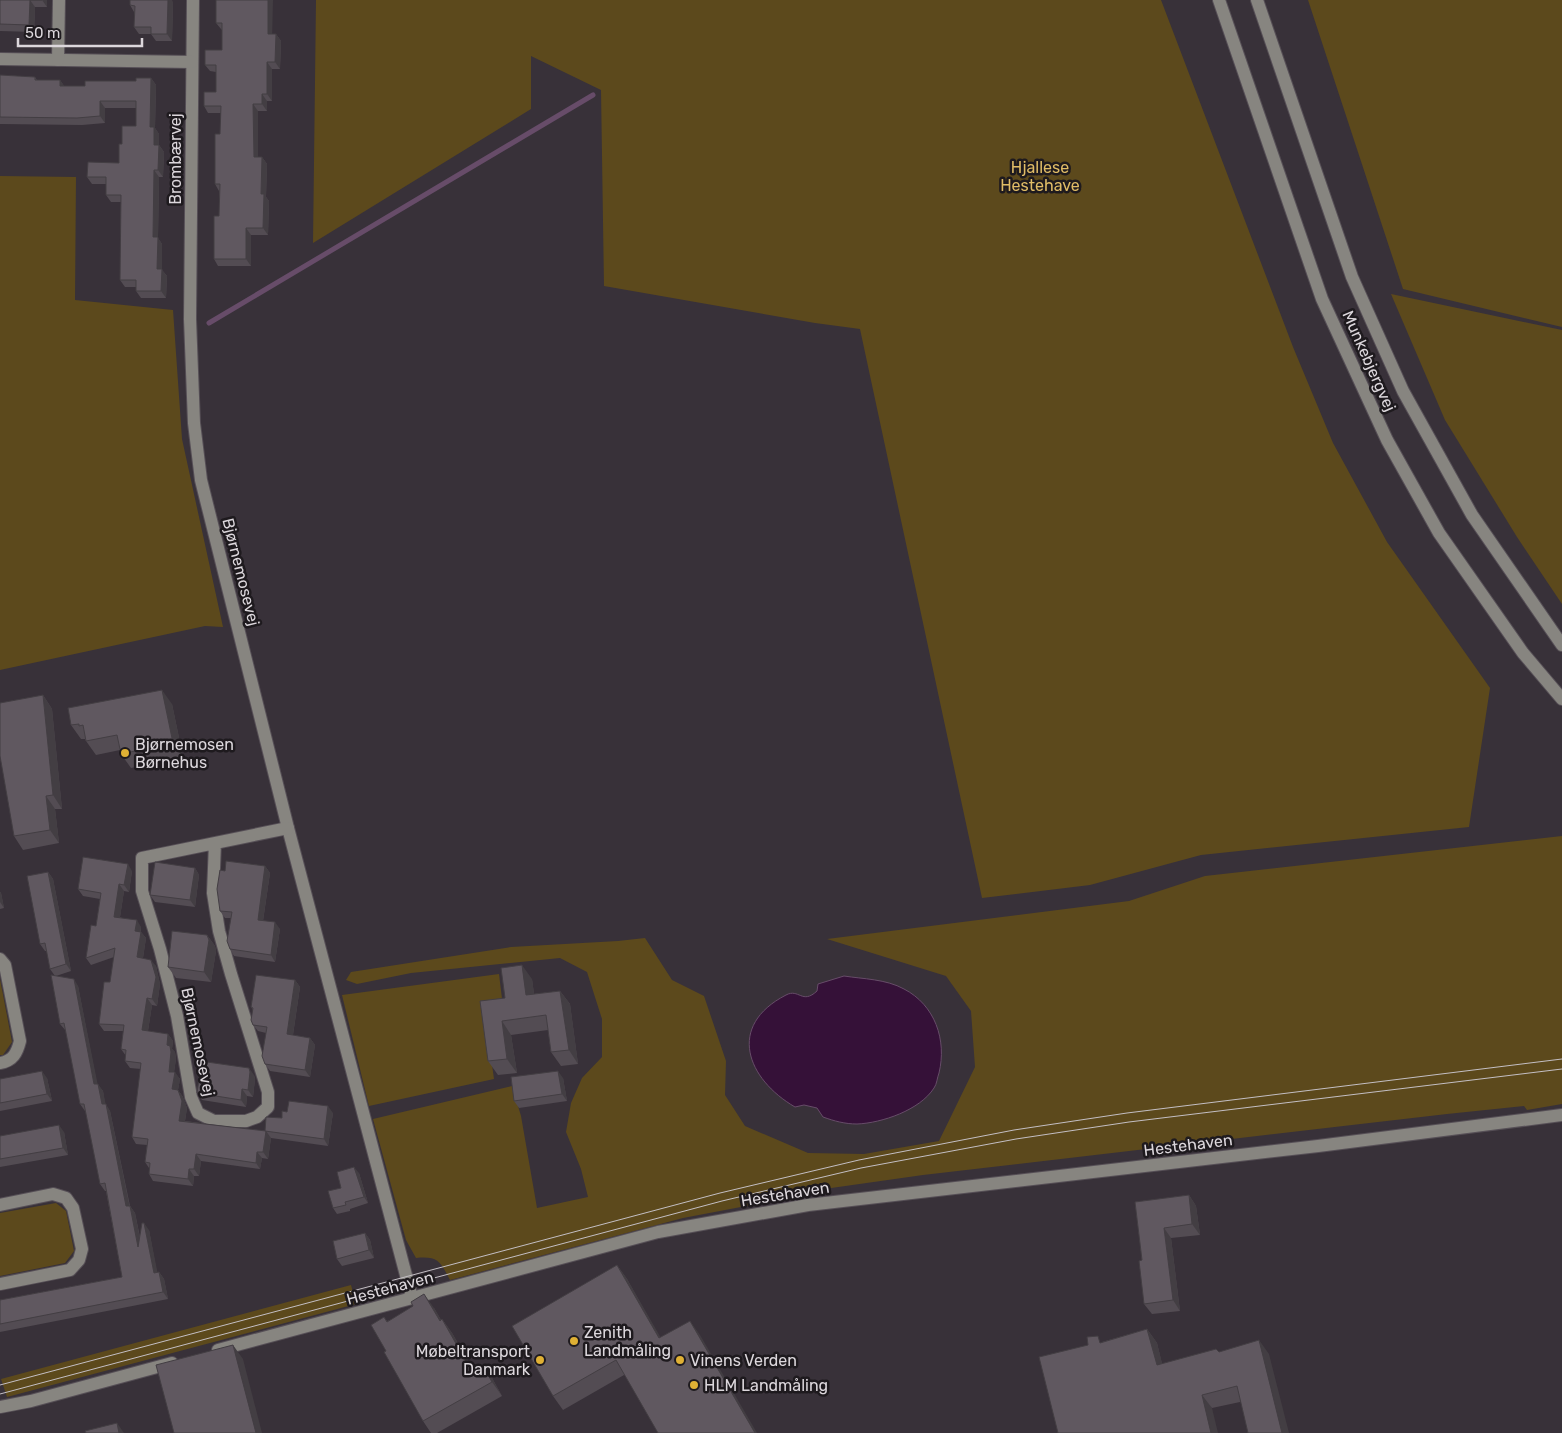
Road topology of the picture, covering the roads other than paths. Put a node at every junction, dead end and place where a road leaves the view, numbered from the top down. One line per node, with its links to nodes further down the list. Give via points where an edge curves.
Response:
1 (59, 0): 6 (street)
2 (193, 0): 7 (street, Brombærvej)
3 (1219, 0): 10 (street, Munkebjergvej, via 1322,298 1387,440 1439,533 1522,653)
4 (1257, 0): 9 (street, Munkebjergvej, via 1352,277 1403,391 1472,515)
5 (0, 59): 6 (street)
6 (58, 60): 7 (street)
7 (192, 62): 8 (street, Brombærvej)
8 (190, 319): 11 (street, Bjørnemosevej, via 194,423 201,480)
9 (1562, 645)
10 (1562, 699)
11 (288, 828): 12 (street, Bjørnemosevej); 18 (street, Bjørnemosevej)
12 (215, 843): 12 (street, Bjørnemosevej, via 142,858 142,891 177,1016 191,1097 198,1113 214,1121 246,1122 258,1117 268,1107 268,1092 220,931 213,892)
13 (0, 959): 14 (street, via 5,965 20,1041 17,1053 8,1062)
14 (0, 1063)
15 (1562, 1115): 18 (street, Hestehaven, via 808,1205 658,1232)
16 (0, 1205): 17 (street, via 53,1194 66,1198 73,1208 82,1249 79,1260 70,1270)
17 (0, 1284)
18 (412, 1298): 19 (street, Hestehaven)
19 (201, 1355)
20 (182, 1360): 21 (street)
21 (0, 1407)

